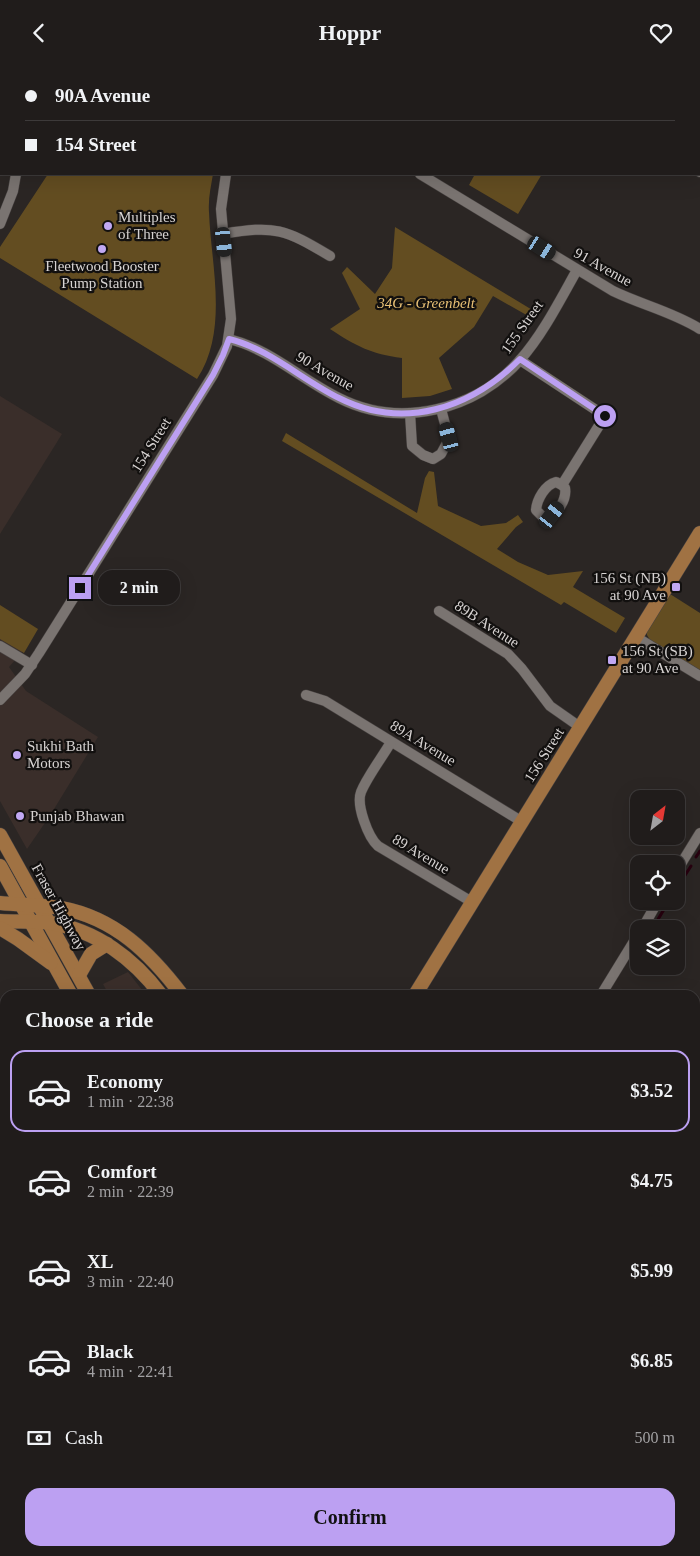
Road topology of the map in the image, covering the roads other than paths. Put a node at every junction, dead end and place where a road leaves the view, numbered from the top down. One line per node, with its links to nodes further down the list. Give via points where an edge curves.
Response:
1 (16, 175): 4 (street)
2 (226, 175): 5 (street, 154 Street, via 222,197)
3 (422, 175): 7 (street, 91 Avenue)
4 (0, 224)
5 (223, 234): 6 (street, via 242,230 276,230 293,235); 9 (street, 154 Street, via 231,310)
6 (330, 256)
7 (577, 270): 8 (street, 91 Avenue, via 632,300 676,315); 10 (street, 155 Street)
8 (700, 329)
9 (229, 339): 13 (street, 90 Avenue, via 258,349 347,402 378,411); 19 (street, 154 Street, via 213,375)
10 (520, 359): 11 (street, 155 Street, via 490,386); 14 (street, via 605,416)
11 (441, 409): 12 (street, 155 Street); 13 (street, via 449,439 441,454 433,459 412,446)
12 (425, 411): 13 (street, 90 Avenue)
13 (410, 413)
14 (562, 485)
15 (700, 533): 17 (main road, 156 Street)
16 (439, 611): 23 (street, 89B Avenue, via 508,654 550,706)
17 (636, 637): 20 (street); 23 (main road, 156 Street)
18 (0, 645): 19 (street)
19 (32, 665): 22 (street, 154 Street)
20 (700, 676)
21 (306, 695): 24 (street, 89A Avenue, via 325,701)
22 (0, 700)
23 (580, 727): 25 (main road, 156 Street)
24 (391, 742): 25 (street, 89A Avenue); 30 (street, 89 Avenue, via 360,793 364,822 370,837)
25 (522, 821): 30 (main road, 156 Street)
26 (700, 833): 28 (street)
27 (0, 835): 33 (main road, Fraser Highway)
28 (685, 857)
29 (0, 866): 32 (main road)
30 (472, 902): 46 (main road, 156 Street)
31 (0, 903): 32 (main road)
32 (21, 905): 33 (main road); 35 (main road)
33 (40, 906): 36 (main road, Fraser Highway); 45 (main road, via 84,915 115,929 145,951)
34 (0, 921): 35 (main road)
35 (30, 922): 36 (main road); 40 (main road)
36 (49, 923): 38 (main road); 41 (main road, Fraser Highway)
37 (0, 928): 40 (main road)
38 (107, 944): 41 (main road, via 92,954); 44 (main road, via 134,964)
39 (630, 948): 47 (street)
40 (55, 967): 42 (main road)
41 (78, 975): 43 (main road, Fraser Highway)
42 (68, 990)
43 (86, 990)
44 (157, 990)
45 (178, 990)
46 (418, 990)
47 (604, 990)

